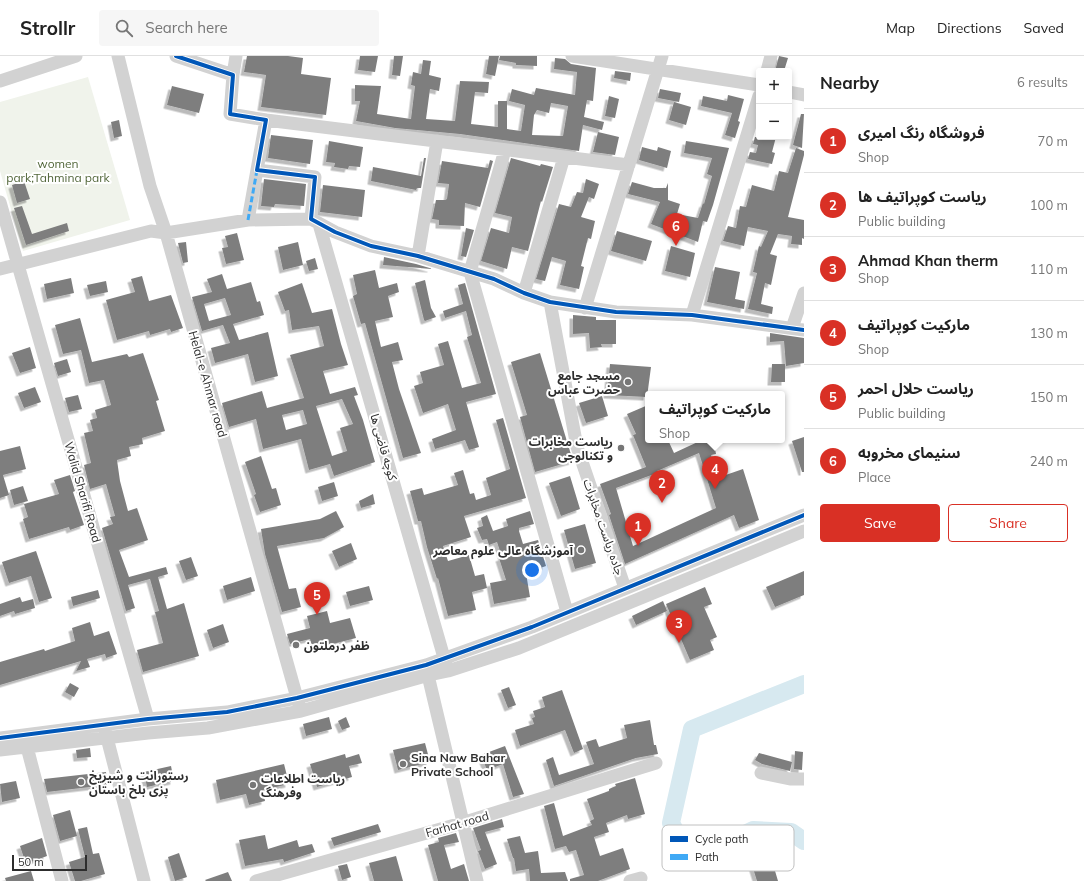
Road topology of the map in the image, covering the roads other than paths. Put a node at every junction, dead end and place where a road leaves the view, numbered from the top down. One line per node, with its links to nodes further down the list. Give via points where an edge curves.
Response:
1 (76, 56): 12 (street)
2 (118, 56): 26 (street, Helal-e Ahmar road, via 150,186)
3 (176, 56): 11 (street)
4 (236, 56): 11 (street)
5 (572, 56): 8 (street)
6 (662, 56): 10 (street)
7 (771, 56): 9 (street)
8 (592, 58): 10 (street)
9 (768, 68)
10 (658, 69): 13 (street); 21 (street)
11 (233, 75): 17 (street, via 230,114)
12 (0, 81)
13 (756, 85)
14 (792, 93): 15 (street)
15 (804, 95)
16 (757, 104): 35 (street)
17 (266, 120): 18 (street); 22 (street)
18 (437, 141): 19 (street); 27 (street)
19 (505, 150): 20 (street); 30 (street)
20 (564, 157): 21 (street); 31 (street)
21 (629, 165): 34 (street)
22 (257, 170): 24 (street); 25 (street, via 315,177)
23 (0, 202): 28 (street, Walid Sharifi Road)
24 (248, 220): 25 (street); 26 (street)
25 (315, 221): 27 (street, via 371,246); 41 (street, کوچه قاضی ها)
26 (166, 233): 28 (street, via 151,231); 43 (street, Helal-e Ahmar road)
27 (418, 256): 30 (street)
28 (18, 265): 29 (street); 45 (street, Walid Sharifi Road)
29 (0, 269)
30 (470, 272): 31 (street, via 494,279); 40 (street)
31 (524, 293): 33 (street)
32 (804, 293): 36 (street)
33 (550, 302): 34 (street); 39 (street, جاده ریاست مخابرات, via 577,447)
34 (585, 308): 35 (street)
35 (692, 315): 36 (street)
36 (798, 329)
37 (804, 515): 39 (street)
38 (804, 531): 41 (street, via 519,648)
39 (625, 588): 40 (street)
40 (567, 612): 41 (street)
41 (446, 665): 42 (street)
42 (427, 670): 43 (street); 44 (street); 54 (street)
43 (297, 698): 44 (street, Helal-e Ahmar road); 45 (street, via 227,712)
44 (301, 711): 48 (street, via 208,728)
45 (148, 719): 46 (street)
46 (105, 724): 47 (street); 48 (street)
47 (0, 738)
48 (106, 738): 49 (street); 56 (street)
49 (27, 747): 50 (street); 55 (street)
50 (0, 750)
51 (656, 763): 54 (street, Farhat road)
52 (761, 773): 53 (street)
53 (804, 779)
54 (462, 823): 57 (street, Farhat road); 58 (street)
55 (62, 881)
56 (144, 881)
57 (256, 881)
58 (477, 881)

